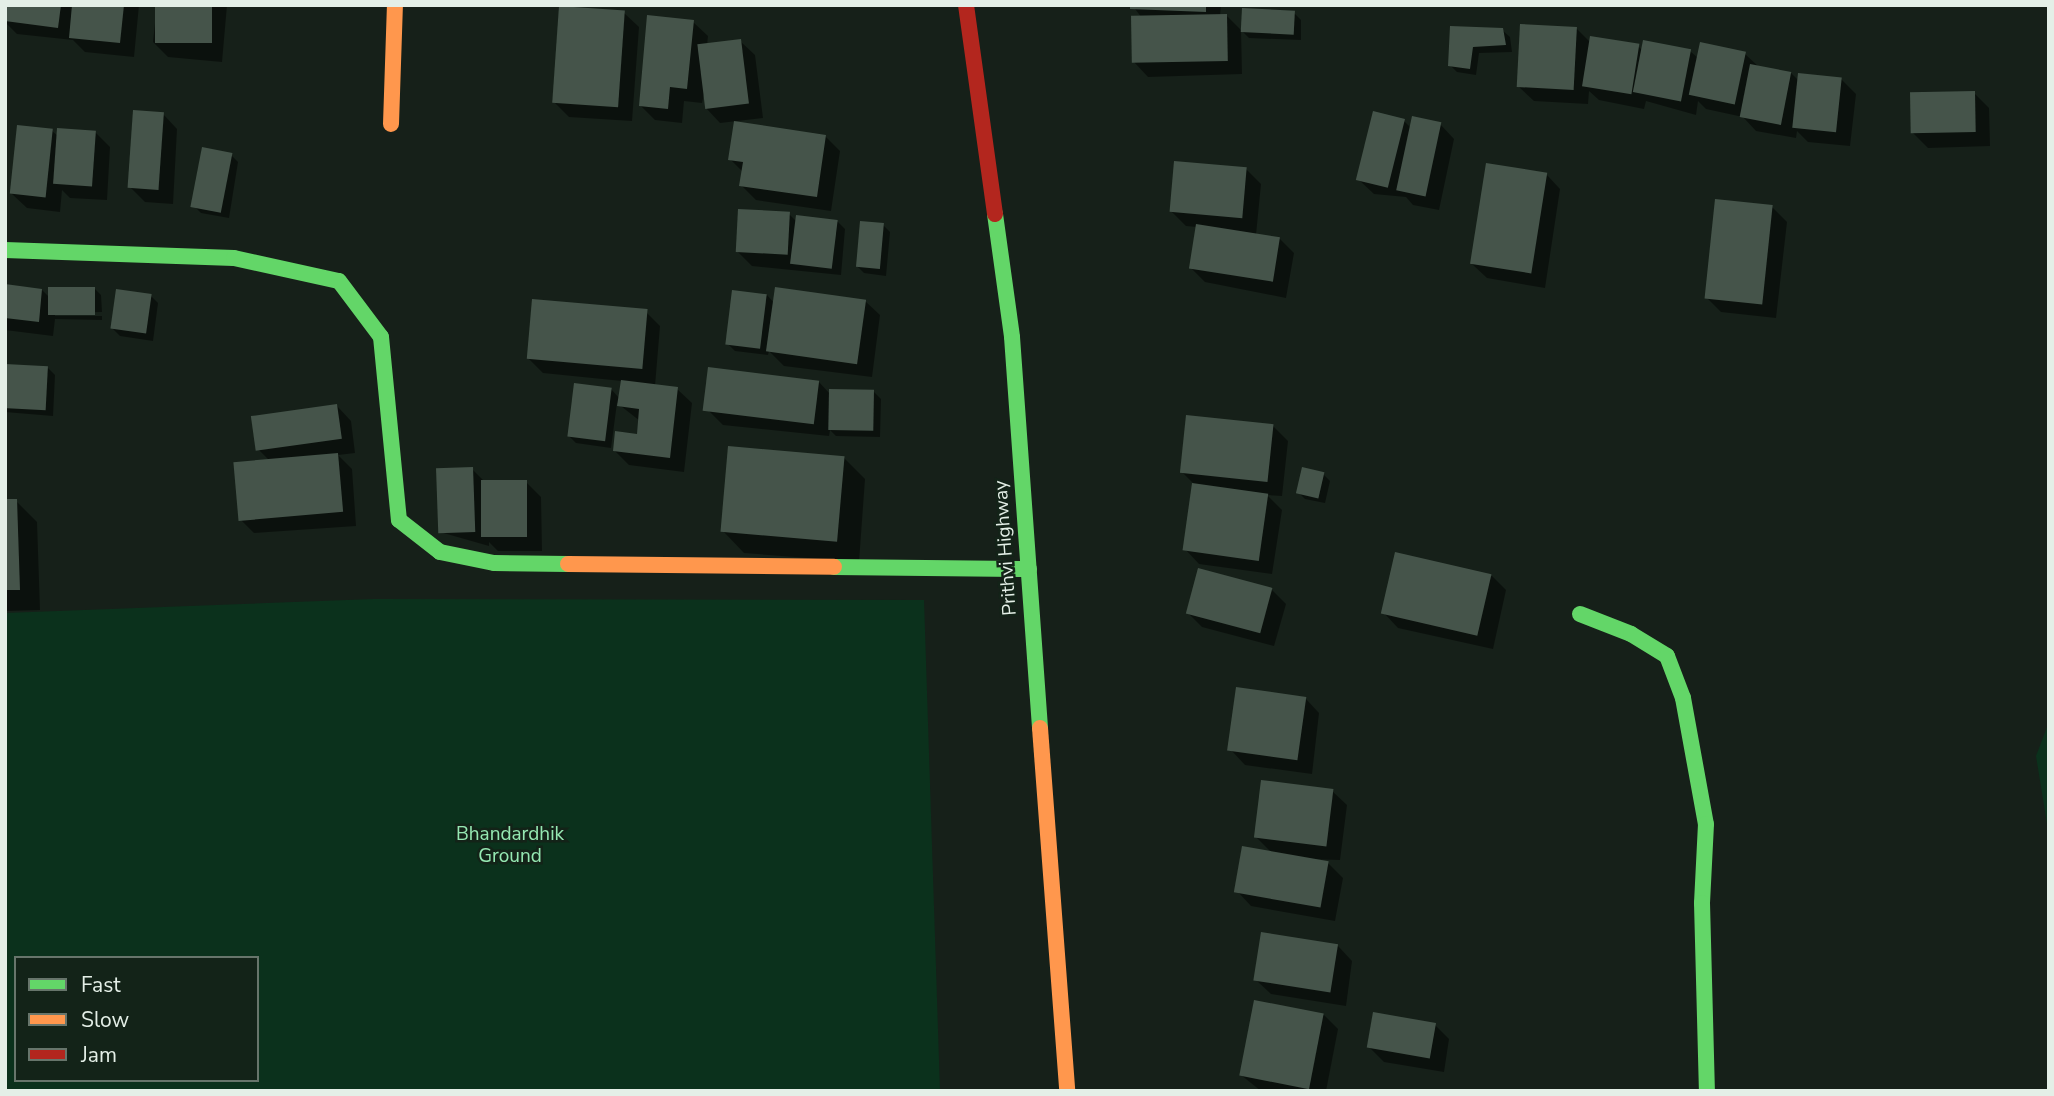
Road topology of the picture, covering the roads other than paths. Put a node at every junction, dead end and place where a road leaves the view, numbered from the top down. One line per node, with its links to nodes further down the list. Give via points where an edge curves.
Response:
1 (395, 5): 3 (main road)
2 (966, 5): 5 (main road, Prithvi Highway, via 1012,337)
3 (391, 124)
4 (5, 250): 5 (main road, via 234,258 339,281 381,337 399,520 440,552 494,563)
5 (1029, 569): 7 (main road, Prithvi Highway)
6 (1580, 614): 8 (main road, via 1631,634 1667,656 1683,698 1706,824 1702,903)
7 (1067, 1091)
8 (1707, 1091)

